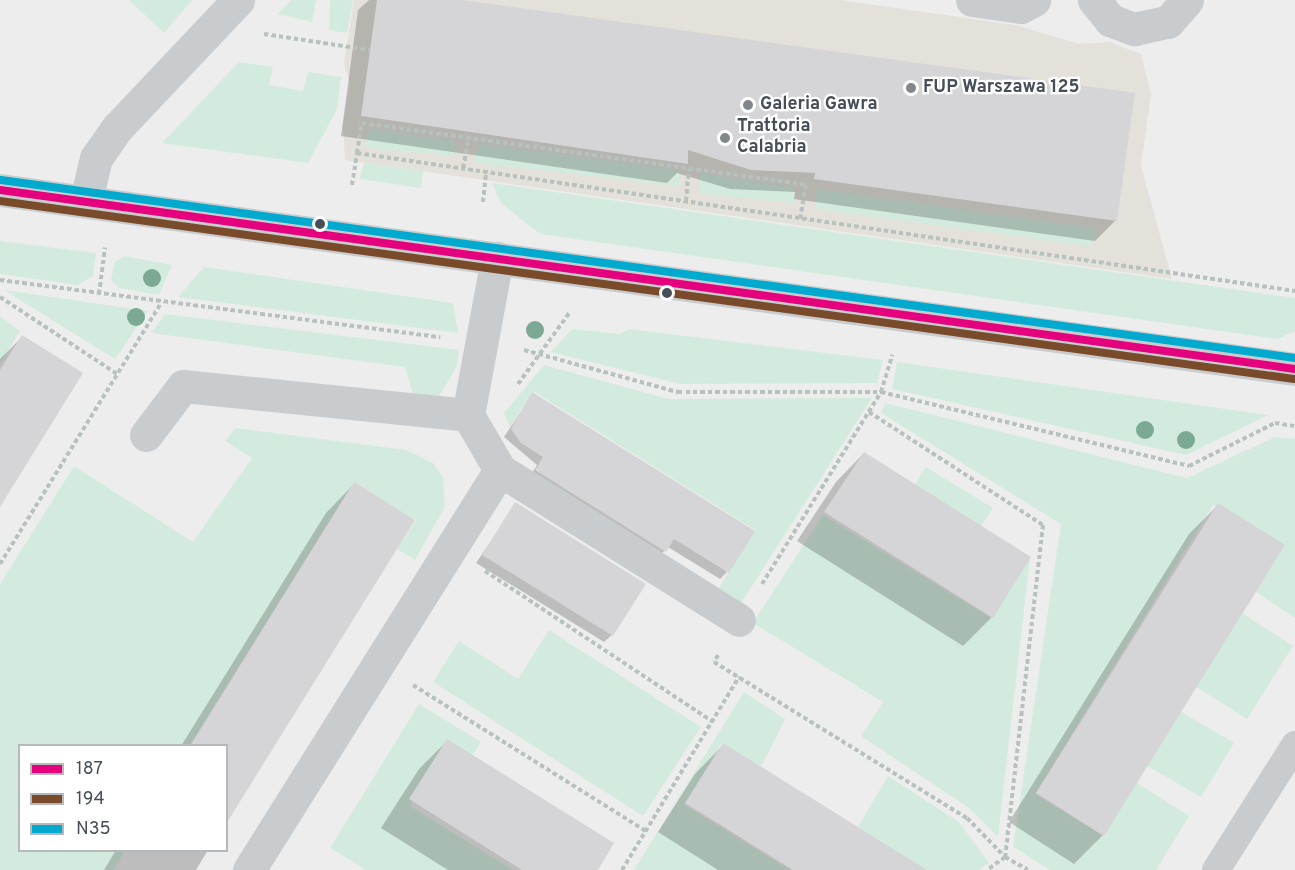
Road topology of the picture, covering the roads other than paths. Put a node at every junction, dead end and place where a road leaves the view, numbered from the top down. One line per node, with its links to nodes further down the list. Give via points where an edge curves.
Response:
1 (238, 0): 7 (street, via 118,127 96,158)
2 (972, 0): 3 (street, via 1021,7)
3 (1034, 0)
4 (1094, 0): 5 (street, via 1110,20 1134,29 1168,22)
5 (1187, 0)
6 (0, 190): 7 (street)
7 (86, 200): 8 (street)
8 (497, 258): 9 (street); 10 (street)
9 (1295, 369)
10 (468, 415): 11 (street, via 183,386); 12 (street)
11 (146, 435)
12 (500, 470): 13 (street); 15 (street)
13 (740, 620)
14 (1295, 745): 16 (lane)
15 (249, 870)
16 (1216, 870)

